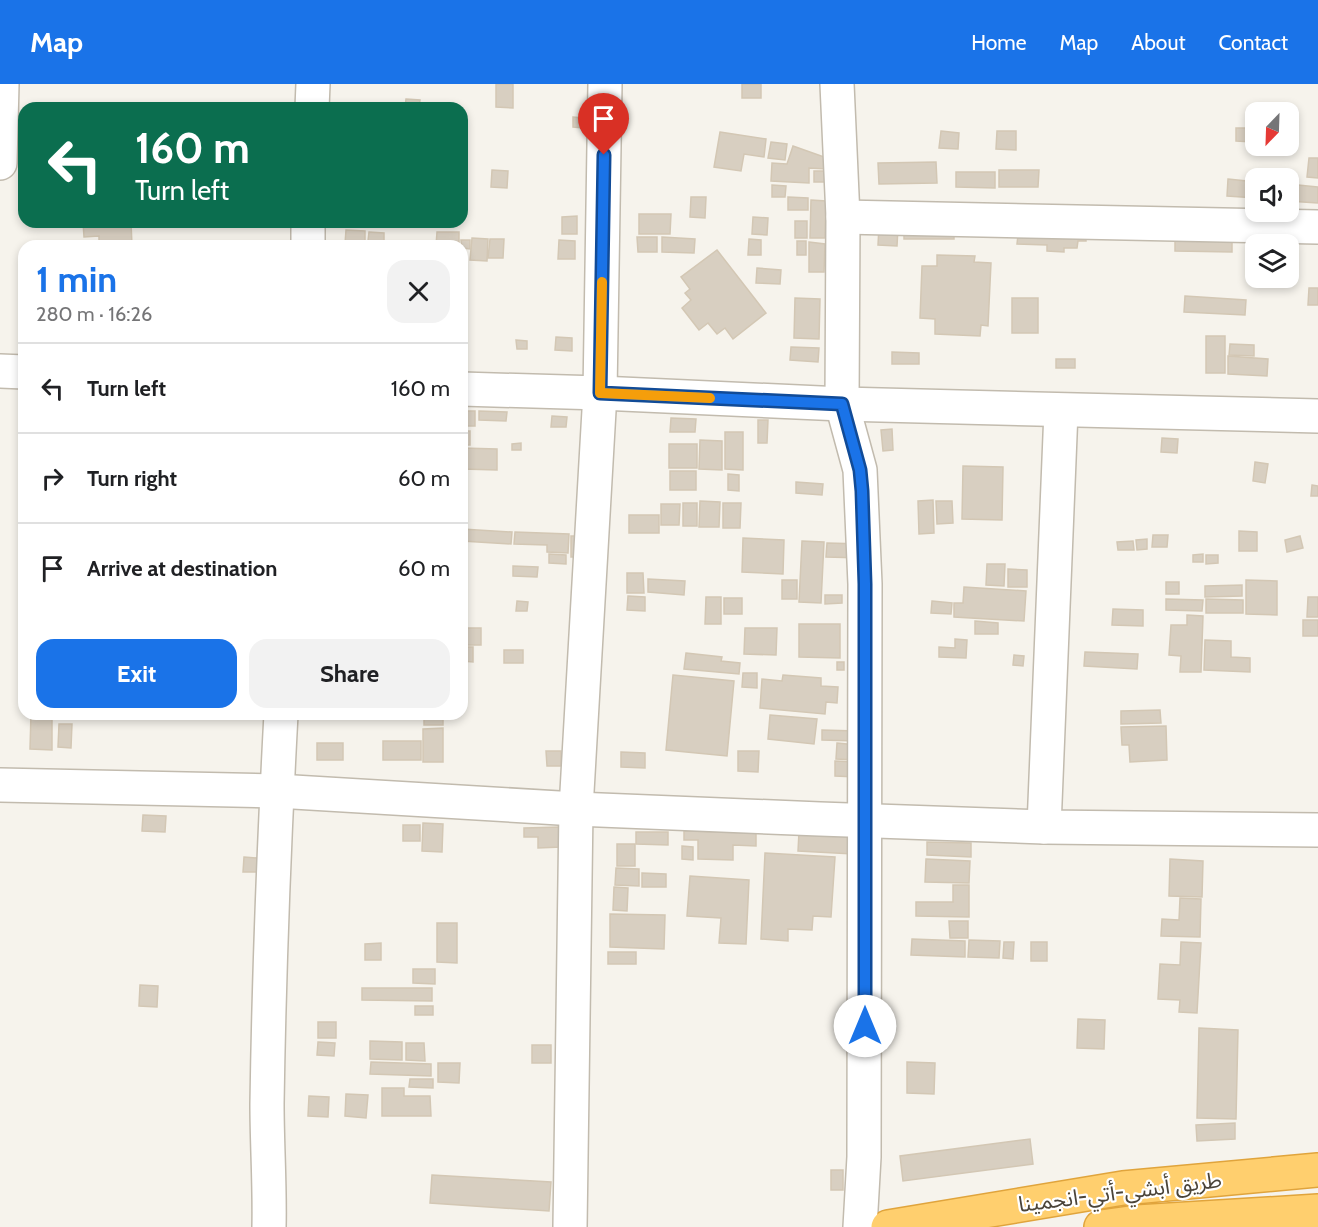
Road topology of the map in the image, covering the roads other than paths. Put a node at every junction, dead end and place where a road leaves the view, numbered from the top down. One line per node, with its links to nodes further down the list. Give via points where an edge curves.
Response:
1 (2, 84): 6 (street)
2 (313, 84): 5 (street)
3 (605, 84): 12 (street)
4 (837, 84): 7 (street)
5 (312, 102)
6 (0, 163)
7 (843, 217): 8 (street); 13 (street)
8 (1318, 227)
9 (0, 371): 10 (street)
10 (18, 372)
11 (468, 389): 12 (street)
12 (600, 393): 13 (street); 19 (street)
13 (842, 404): 14 (street); 20 (street, via 862,491)
14 (1061, 411): 15 (street); 21 (street)
15 (1318, 416)
16 (281, 720): 18 (street)
17 (0, 785): 18 (street)
18 (276, 791): 19 (street); 25 (street, via 267,1106)
19 (576, 808): 20 (street); 26 (street)
20 (866, 819): 21 (street); 27 (street)
21 (1044, 827): 22 (street)
22 (1318, 830)
23 (1318, 1170): 28 (highway, طريق أبشي-أتي-انجمينا, via 1123,1188)
24 (1318, 1211): 29 (highway)
25 (269, 1227)
26 (570, 1227)
27 (860, 1227)
28 (888, 1227)
29 (1101, 1227)

